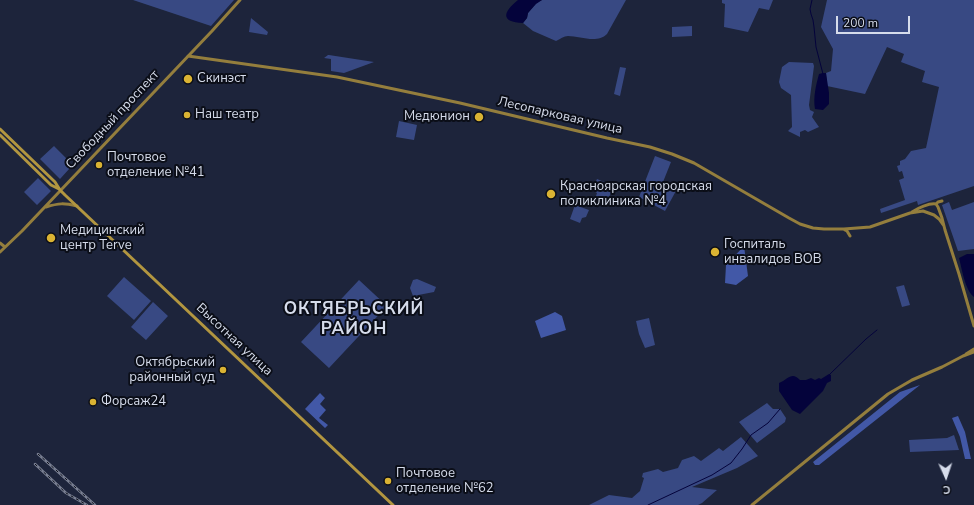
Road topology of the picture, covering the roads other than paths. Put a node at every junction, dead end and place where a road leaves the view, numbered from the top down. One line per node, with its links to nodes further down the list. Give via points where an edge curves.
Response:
1 (240, 0): 2 (main road, Свободный проспект)
2 (188, 56): 5 (main road, Свободный проспект); 15 (main road, Лесопарковая улица, via 337,77 650,147 694,163 800,224 818,229)
3 (0, 129): 5 (main road, via 55,182)
4 (0, 135): 5 (main road, via 51,185)
5 (60, 190): 8 (main road, Высотная улица); 9 (main road, Свободный проспект)
6 (936, 204): 7 (main road); 10 (main road); 10 (main road, via 942,201)
7 (929, 205): 11 (main road, Лесопарковая улица); 12 (main road)
8 (77, 206): 9 (main road, via 63,203); 24 (main road, Высотная улица)
9 (44, 208): 18 (main road, Свободный проспект)
10 (938, 208): 13 (main road); 14 (main road)
11 (910, 212): 12 (main road); 15 (main road, Лесопарковая улица, via 870,227)
12 (929, 213): 13 (main road)
13 (934, 215): 14 (main road)
14 (944, 226): 20 (main road)
15 (844, 230): 16 (main road)
16 (850, 236)
17 (0, 243): 18 (main road)
18 (5, 247): 19 (main road, Свободный проспект)
19 (0, 252)
20 (974, 326)
21 (974, 349): 23 (main road)
22 (974, 352): 23 (main road)
23 (963, 356): 25 (main road, via 888,394)
24 (393, 505)
25 (752, 505)

